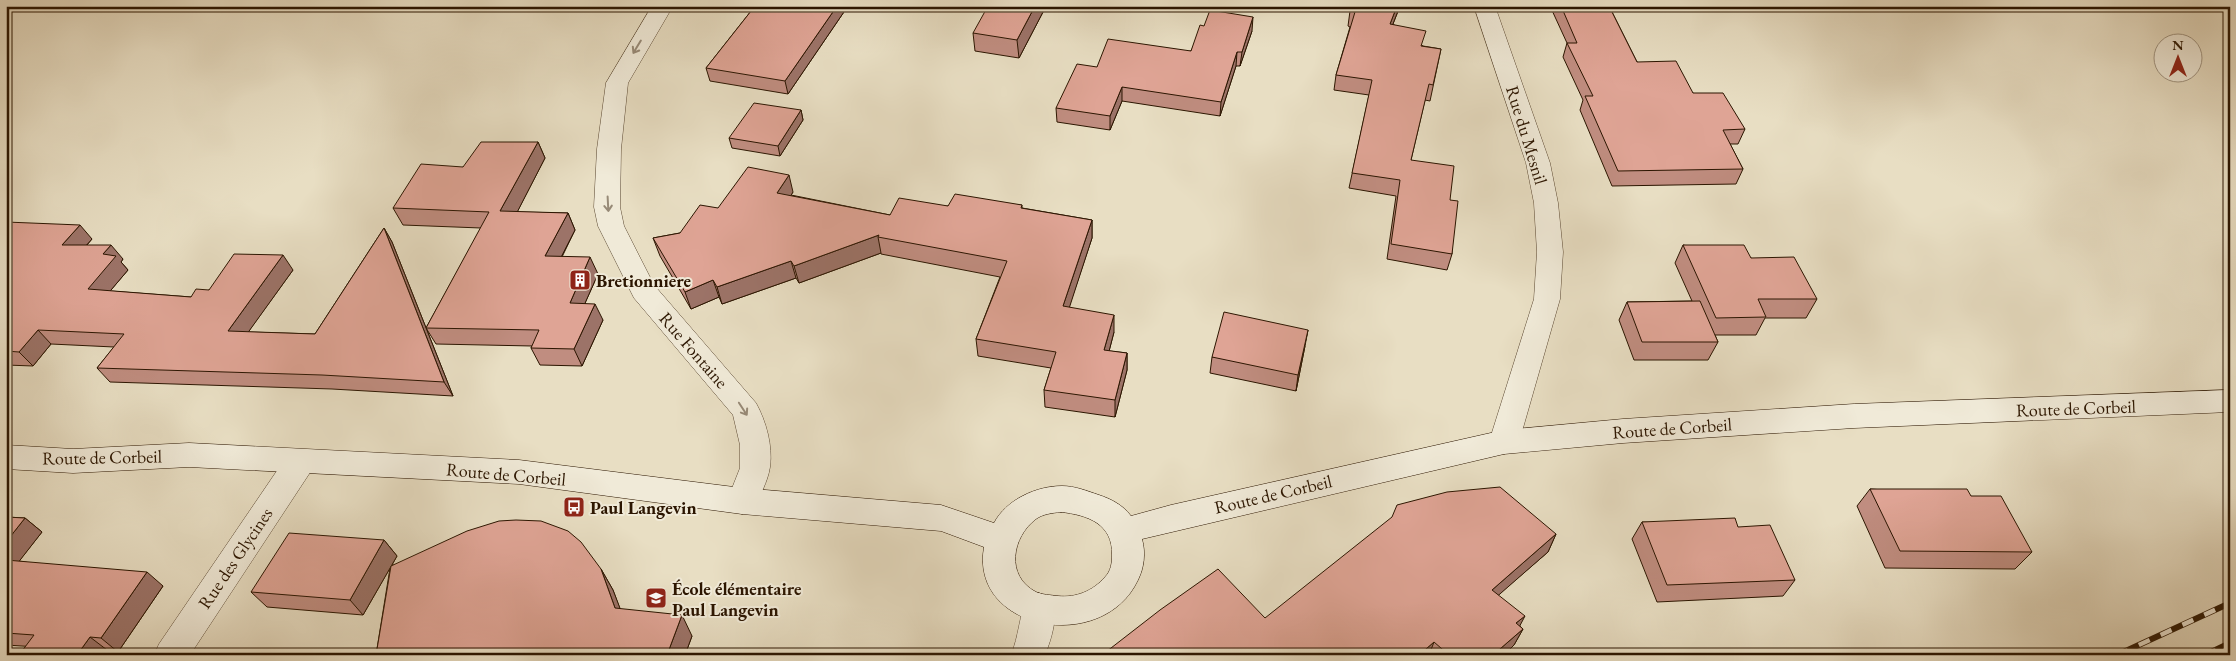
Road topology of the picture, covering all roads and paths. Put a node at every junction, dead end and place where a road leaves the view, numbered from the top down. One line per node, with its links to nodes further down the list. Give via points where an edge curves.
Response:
1 (663, 6): 7 (main road, Rue Fontaine, one-way to 7, via 617,83 609,149 607,207 611,226 643,291 746,411 755,445 755,468)
2 (1484, 6): 4 (main road, Rue du Mesnil, via 1538,163 1550,252 1547,299)
3 (2230, 401): 4 (main road, Route de Corbeil, via 1854,416)
4 (1504, 442): 8 (main road, Route de Corbeil)
5 (6, 456): 6 (main road, Route de Corbeil, via 74,460 190,455)
6 (300, 462): 7 (main road, Route de Corbeil, via 519,472); 11 (main road, Rue des Glycines)
7 (742, 501): 9 (main road, Route de Corbeil, via 942,518)
8 (1124, 531): 9 (main road, via 1114,517 1099,506 1061,498 1025,510 1010,523); 10 (main road, via 1130,549 1127,568 1118,585 1103,600 1083,609 1061,612)
9 (1001, 538): 10 (main road, via 1000,572 1008,587 1021,600)
10 (1039, 608): 12 (main road, via 1034,641)
11 (171, 655)
12 (1028, 655)

